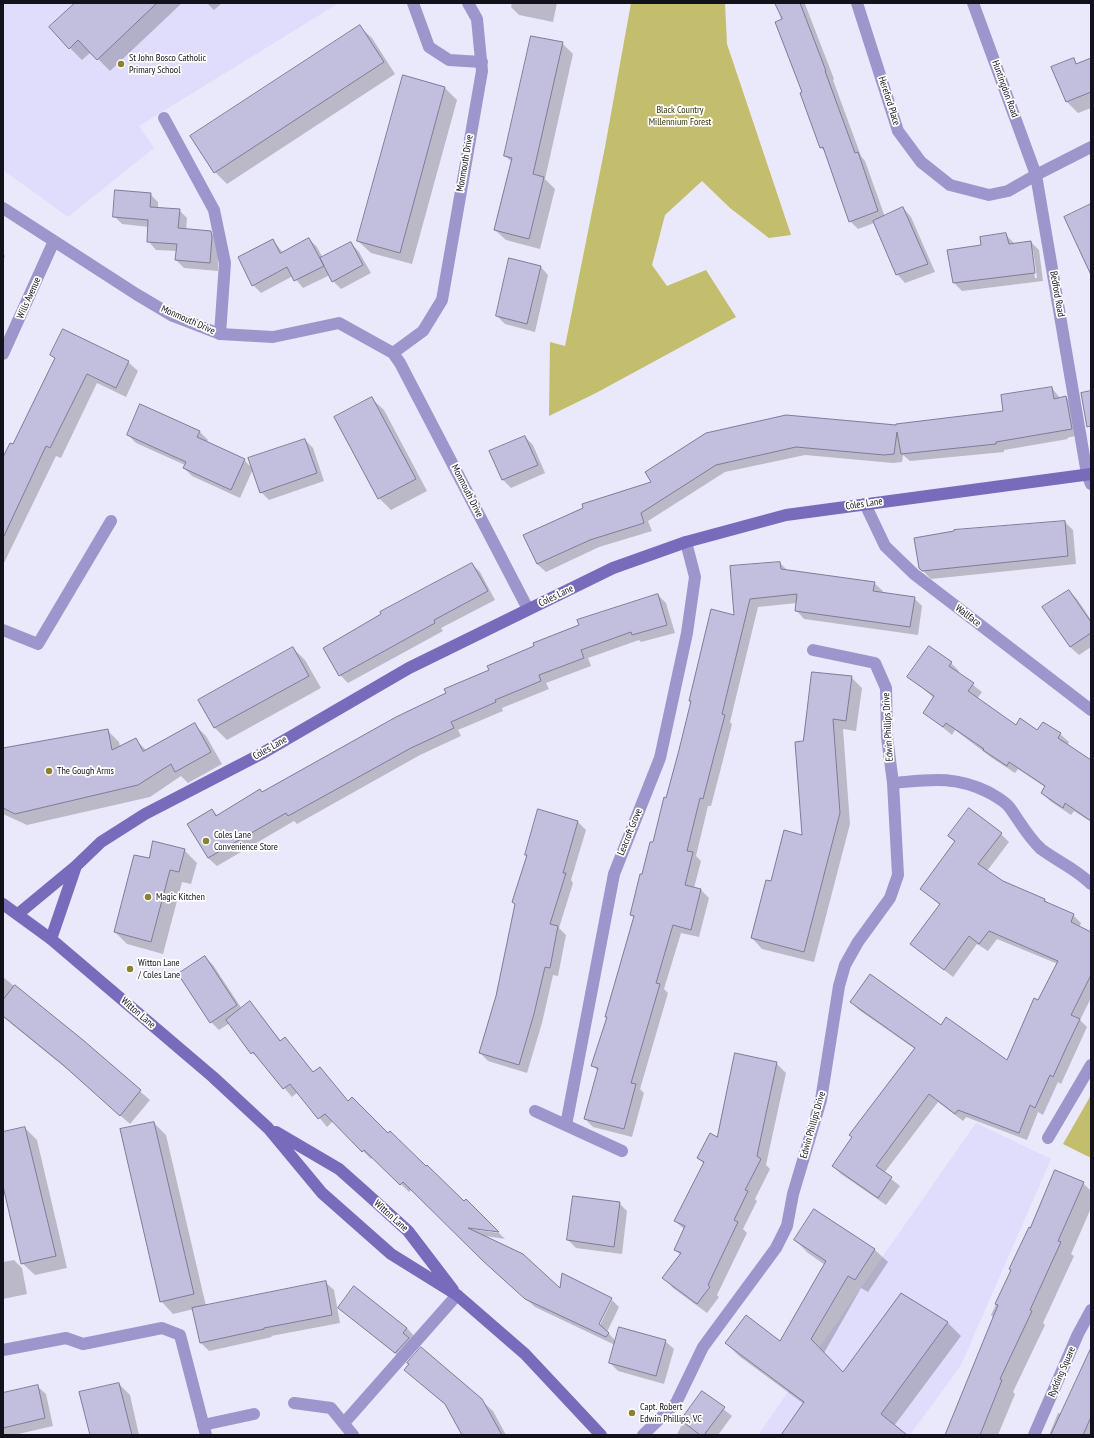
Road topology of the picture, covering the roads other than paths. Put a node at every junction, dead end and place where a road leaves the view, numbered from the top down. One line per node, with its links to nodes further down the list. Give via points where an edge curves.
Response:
1 (412, 3): 5 (street, via 429,47 449,60)
2 (468, 3): 5 (street, Monmouth Drive, via 477,19)
3 (857, 3): 8 (street, Hereford Place, via 898,131 921,162 950,185 989,195 1008,191)
4 (973, 3): 8 (street, Huntingdon Road)
5 (482, 62): 12 (street, Monmouth Drive, via 442,300 423,331)
6 (164, 118): 11 (street, via 214,210 225,263)
7 (1091, 147): 8 (street)
8 (1036, 175): 14 (street, Bedford Road)
9 (3, 208): 10 (street, Monmouth Drive)
10 (54, 241): 11 (street, Monmouth Drive, via 174,316); 13 (street, Wills Avenue)
11 (220, 334): 12 (street, Monmouth Drive, via 273,337 339,323)
12 (393, 353): 18 (street, Monmouth Drive)
13 (3, 354)
14 (1090, 477): 15 (street, Coles Lane)
15 (865, 504): 17 (street, Coles Lane, via 786,514); 21 (street, Wallface, via 885,546 914,574)
16 (111, 521): 19 (street, via 38,644)
17 (686, 542): 18 (street, Coles Lane, via 613,568); 30 (street, Leacroft Grove, via 695,577 687,634 660,758 614,874)
18 (528, 609): 23 (street, Coles Lane, via 409,668 260,754 145,814 101,842)
19 (3, 630)
20 (813, 650): 22 (street, Edwin Phillips Drive, via 875,663 886,688 887,737)
21 (1091, 710)
22 (893, 783): 24 (street, via 944,779 972,784 1009,806 1041,849 1066,863); 43 (street, Edwin Phillips Drive, via 898,874 890,898 858,942 845,965 838,986 821,1100 793,1194 787,1226 776,1248 703,1347 676,1403)
23 (76, 866): 26 (street, Coles Lane); 27 (street, Coles Lane)
24 (1091, 884)
25 (3, 904): 26 (street, Witton Lane)
26 (18, 914): 27 (street, Witton Lane)
27 (51, 939): 31 (street, Witton Lane, via 213,1077)
28 (1091, 1065): 32 (street)
29 (535, 1111): 30 (street)
30 (566, 1125): 33 (street)
31 (268, 1128): 34 (street, Witton Lane, via 322,1193 391,1254); 34 (street, Witton Lane, via 338,1169 366,1193 408,1231)
32 (1048, 1138)
33 (622, 1151)
34 (457, 1296): 39 (street); 42 (street, Witton Lane, via 525,1354)
35 (1091, 1310): 44 (street, Rydding Square)
36 (3, 1350): 40 (street, via 66,1338 82,1344 162,1328 180,1335)
37 (294, 1402): 39 (street, via 331,1408)
38 (254, 1414): 40 (street)
39 (344, 1423): 41 (street)
40 (204, 1430)
41 (353, 1435)
42 (601, 1435)
43 (643, 1435)
44 (1034, 1435)

